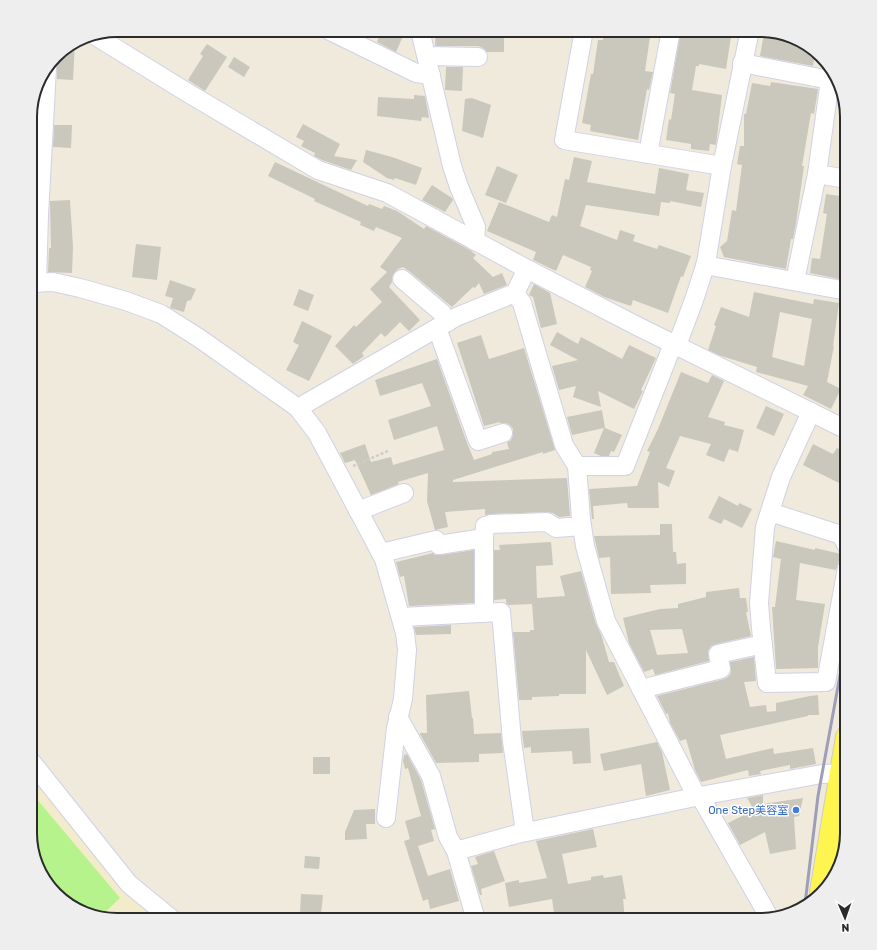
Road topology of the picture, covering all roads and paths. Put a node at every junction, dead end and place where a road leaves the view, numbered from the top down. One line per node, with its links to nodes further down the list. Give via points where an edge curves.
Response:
1 (343, 37): 10 (street, via 416,72)
2 (422, 37): 7 (street)
3 (583, 37): 12 (street, via 564,140)
4 (670, 37): 12 (street)
5 (748, 37): 9 (street)
6 (101, 39): 17 (street, via 318,170 387,193)
7 (427, 56): 8 (street); 10 (street)
8 (478, 57)
9 (742, 63): 13 (street); 14 (street, via 830,80)
10 (431, 75): 17 (street, via 452,166 476,226)
11 (46, 80): 16 (street)
12 (648, 154): 13 (street)
13 (722, 166): 18 (street)
14 (817, 174): 15 (street); 21 (street)
15 (840, 178)
16 (37, 238)
17 (475, 241): 19 (street)
18 (705, 265): 21 (street); 26 (street)
19 (527, 269): 24 (street); 26 (street)
20 (402, 279): 25 (street, via 442,313)
21 (795, 281): 23 (street)
22 (37, 283): 27 (street, via 53,282 80,288 161,314)
23 (840, 290)
24 (515, 293): 25 (street, via 456,317); 32 (street, via 522,303 564,445)
25 (443, 325): 27 (street); 30 (street, via 478,441)
26 (675, 345): 28 (street); 32 (street, via 625,466)
27 (298, 408): 33 (street, via 317,433)
28 (811, 412): 29 (street); 36 (street, via 781,477)
29 (840, 426)
30 (503, 433)
31 (388, 451): 33 (path)
32 (577, 466): 37 (street)
33 (338, 473): 35 (street)
34 (404, 494): 35 (street)
35 (358, 511): 40 (street)
36 (770, 512): 38 (street); 44 (street, via 765,527 759,603)
37 (582, 526): 39 (street, via 556,528 547,522 492,524 485,526); 45 (street, via 606,621)
38 (840, 535)
39 (484, 538): 40 (street, via 439,545 436,540); 42 (street)
40 (381, 553): 43 (street)
41 (840, 606): 44 (street, via 826,682 767,683)
42 (484, 613): 43 (street); 52 (street, via 502,612 512,741)
43 (401, 617): 46 (street, via 407,650 403,699)
44 (763, 644): 45 (street, via 718,654 721,669)
45 (641, 689): 50 (street)
46 (398, 717): 51 (street); 53 (street, via 431,776 448,837)
47 (37, 769): 55 (street, via 130,884)
48 (840, 773): 50 (street, via 822,774)
49 (840, 796): 54 (main road)
50 (699, 797): 52 (street); 57 (street)
51 (386, 818)
52 (524, 832): 53 (street)
53 (456, 851): 56 (street)
54 (825, 879)
55 (165, 913)
56 (474, 913)
57 (766, 913)

